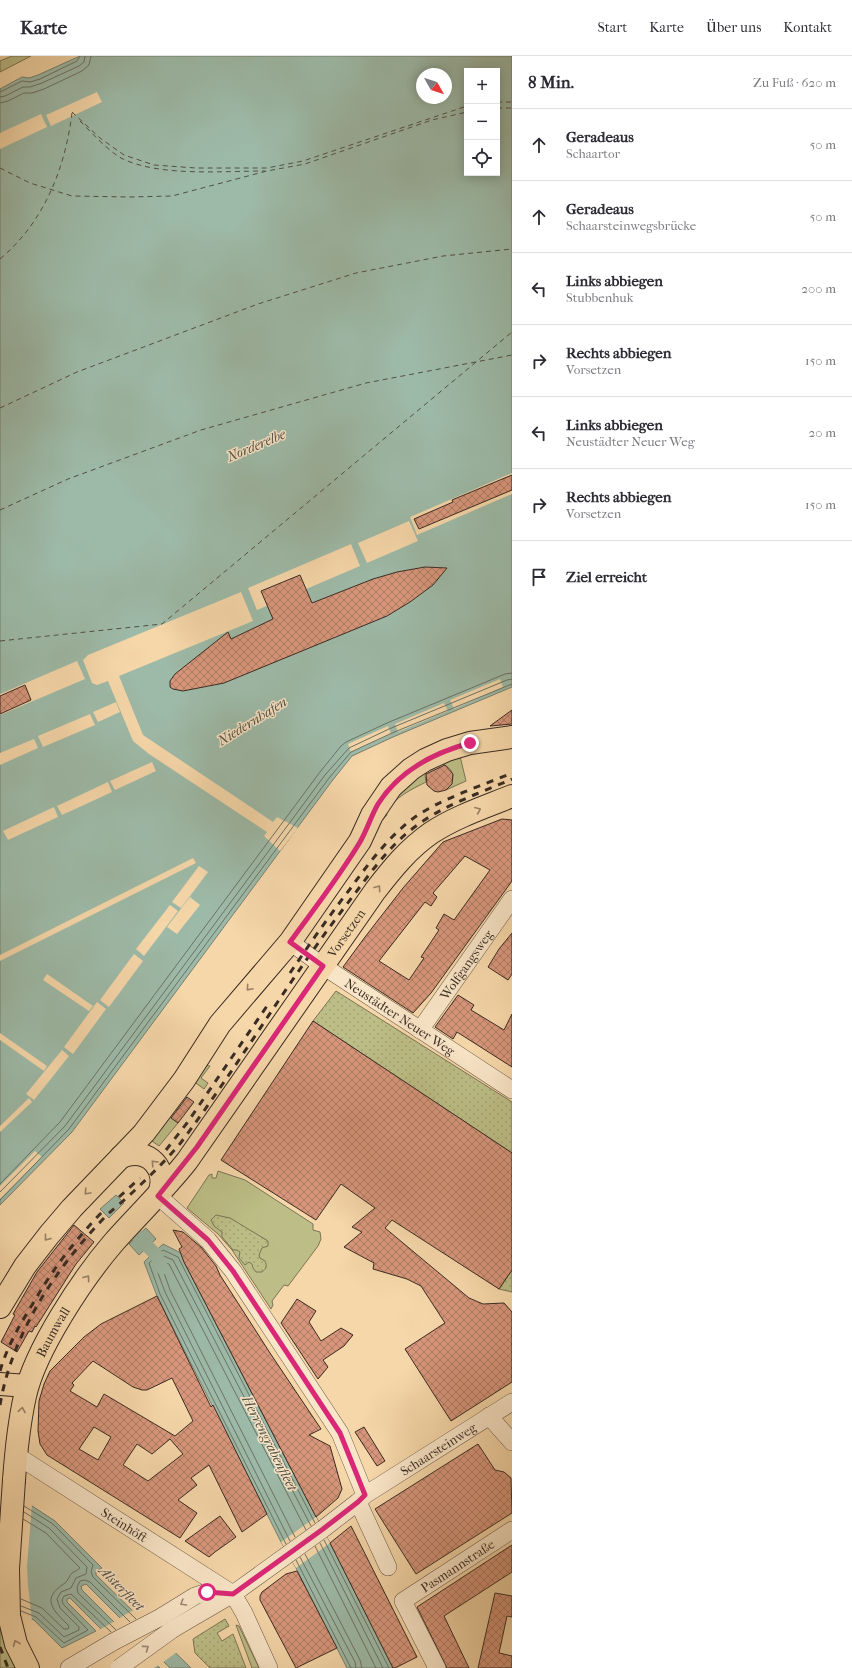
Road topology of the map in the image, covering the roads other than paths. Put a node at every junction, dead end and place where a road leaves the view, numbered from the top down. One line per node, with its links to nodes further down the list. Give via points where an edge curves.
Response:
1 (512, 737): 4 (main road, via 457,746 425,760 400,778 378,804 360,841)
2 (509, 800): 5 (main road, Vorsetzen, one-way to 2, via 375,891 409,851 445,825)
3 (512, 899): 6 (street, Wolfgangsweg)
4 (290, 942): 5 (street, Neustädter Neuer Weg); 8 (main road, one-way to 8, via 220,1024 158,1115)
5 (323, 966): 6 (street, Neustädter Neuer Weg); 9 (main road, Vorsetzen, via 197,1147)
6 (420, 1030): 7 (street, Neustädter Neuer Weg)
7 (512, 1090)
8 (121, 1157): 9 (main road, one-way to 8, via 160,1191 162,1179 158,1168 150,1159 140,1154); 10 (main road, one-way to 10, via 72,1208 25,1266)
9 (152, 1203): 12 (main road, Baumwall, one-way to 9, via 42,1351 63,1314 96,1266); 17 (street, via 208,1240 233,1271 340,1433)
10 (0, 1307)
11 (0, 1384): 12 (main road)
12 (27, 1386): 16 (main road, Baumwall, one-way to 12)
13 (512, 1402): 14 (street, Schaarsteinweg)
14 (490, 1416): 15 (street); 17 (street, Schaarsteinweg)
15 (512, 1442)
16 (16, 1455): 20 (street, Steinhöft); 25 (main road, Baumwall, one-way to 16, bridge, via 16,1644 9,1616 9,1541)
17 (361, 1499): 19 (street); 21 (street, Schaarsteinweg)
18 (512, 1530): 28 (street, Pasmannstraße, via 402,1601)
19 (388, 1567)
20 (208, 1586): 21 (street); 22 (street); 23 (street, one-way to 23)
21 (233, 1594): 22 (street, Schaarsteinweg); 27 (street)
22 (196, 1614): 23 (street, Schaarsteinweg)
23 (167, 1623): 24 (street, bridge); 26 (street, one-way to 23, bridge)
24 (72, 1666)
25 (28, 1668)
26 (119, 1668)
27 (270, 1668)
28 (436, 1668)

